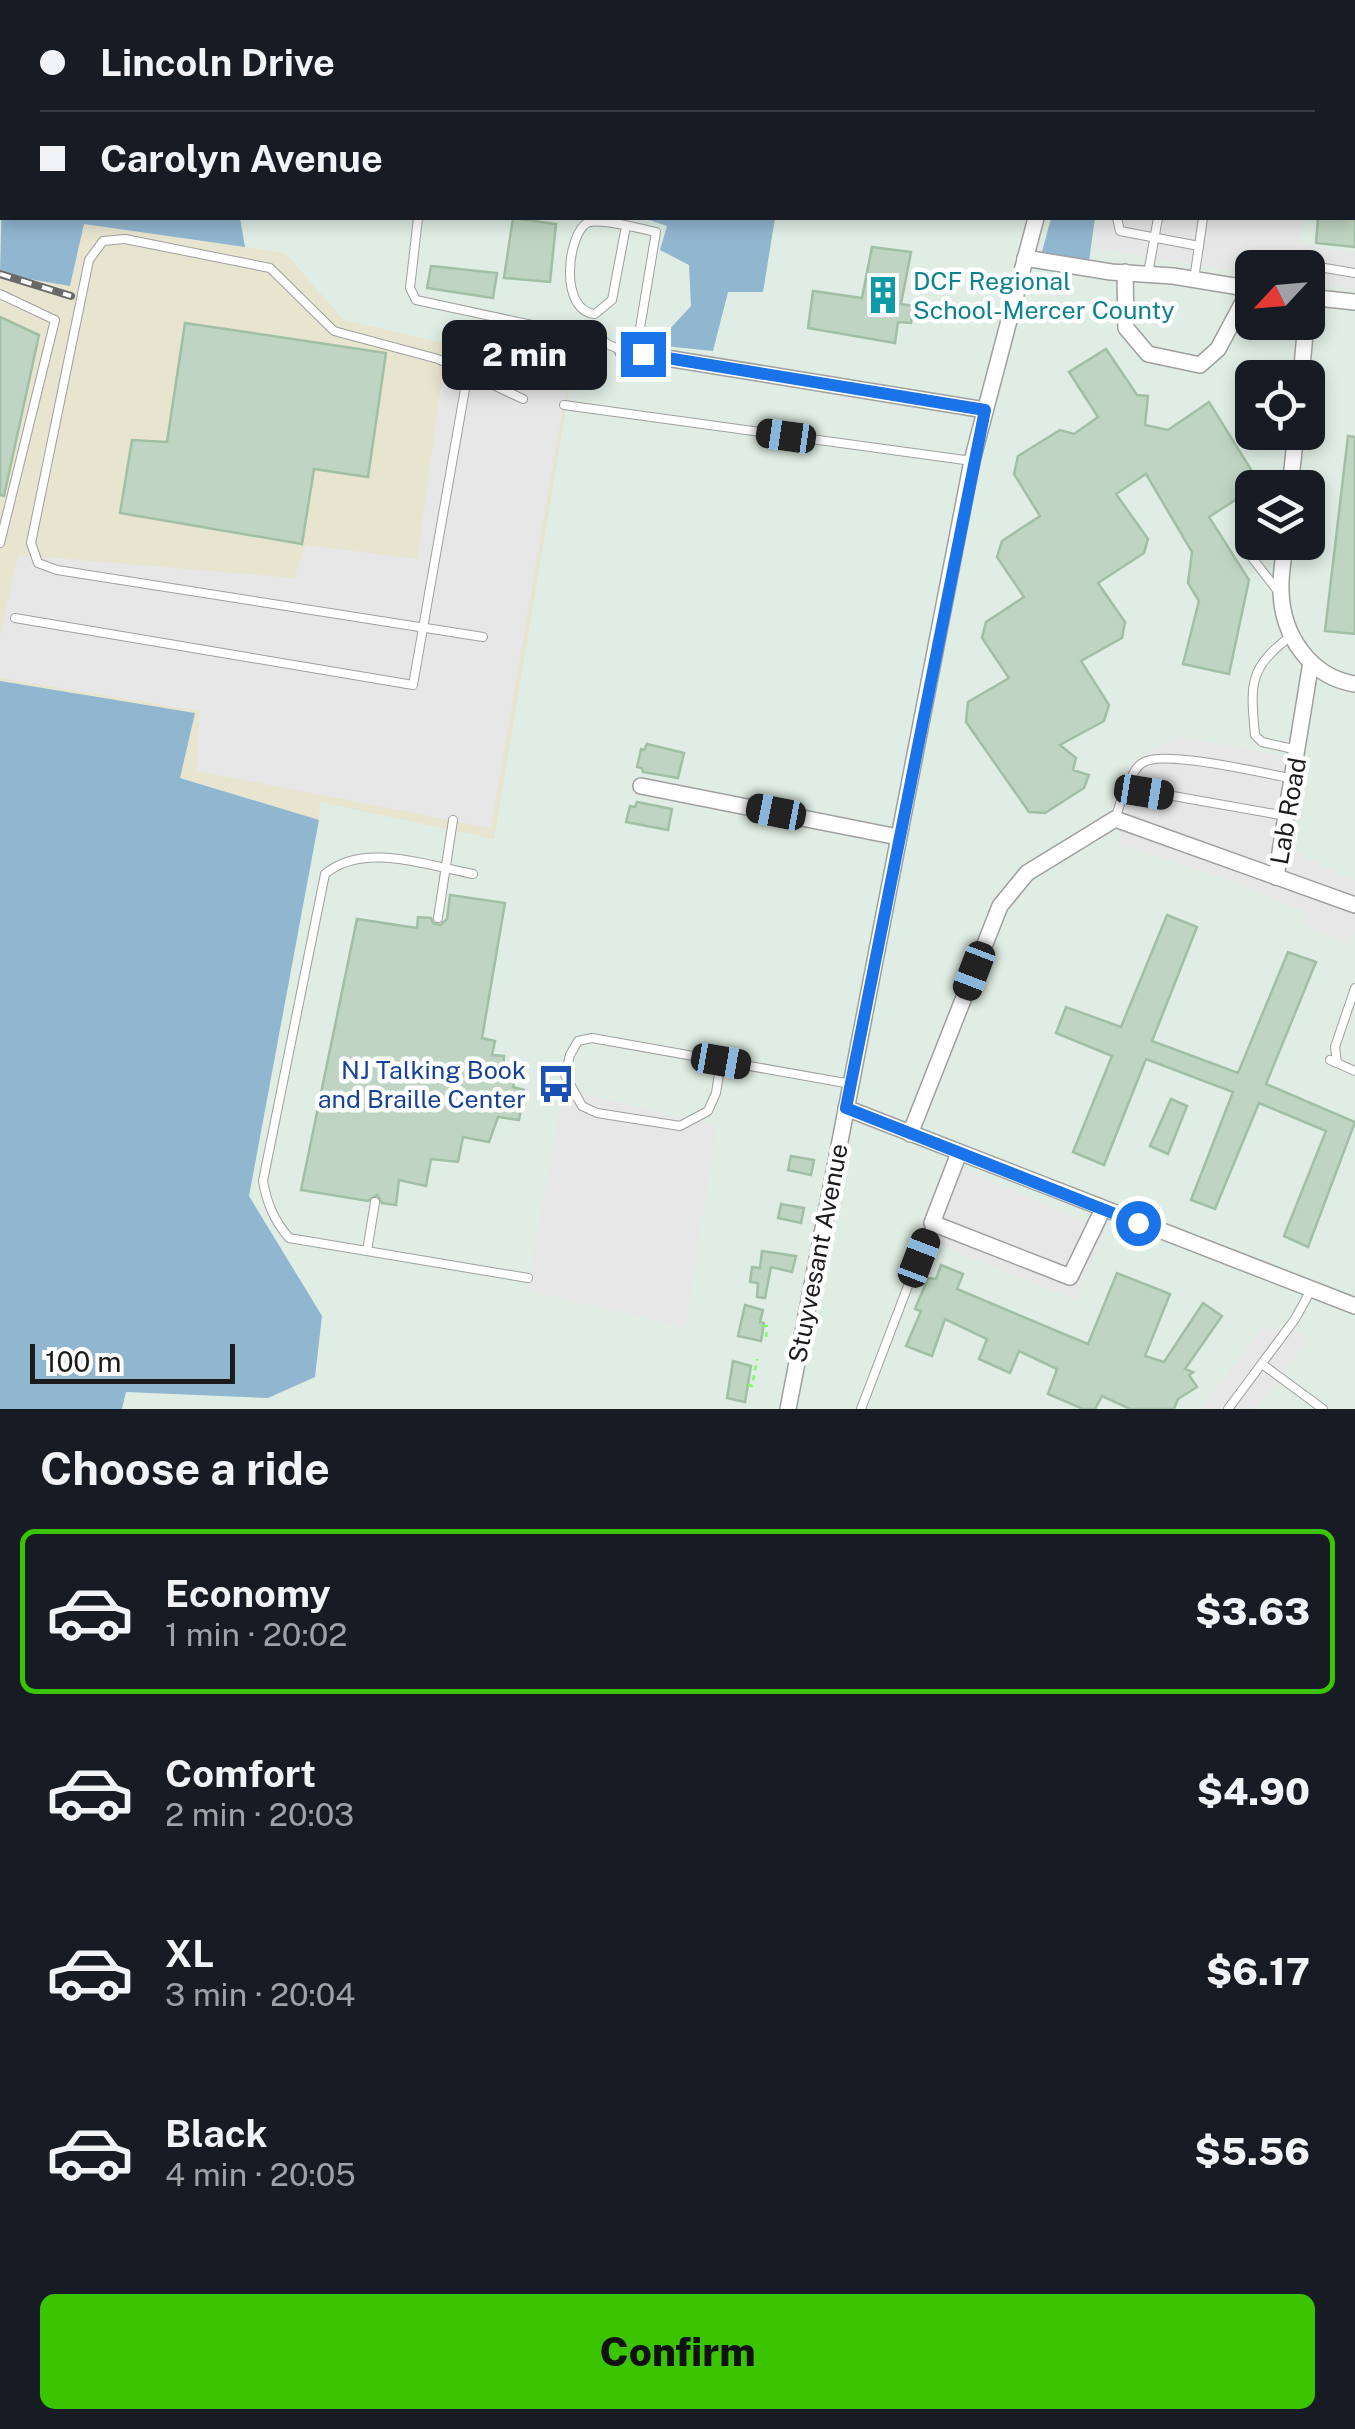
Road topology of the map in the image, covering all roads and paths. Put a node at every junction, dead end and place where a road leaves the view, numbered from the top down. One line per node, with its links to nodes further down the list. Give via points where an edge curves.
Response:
1 (418, 220): 21 (lane, via 410,288 416,300 560,331)
2 (1035, 220): 9 (street, Stuyvesant Avenue)
3 (1158, 220): 7 (lane)
4 (1203, 220): 8 (lane)
5 (1117, 222): 7 (lane, via 1120,231)
6 (626, 226): 19 (lane, via 612,300); 19 (lane, via 588,222 577,235 571,295); 23 (lane, via 656,232 639,334)
7 (1155, 238): 8 (lane); 10 (lane)
8 (1199, 246): 14 (lane)
9 (1025, 258): 12 (street); 27 (street, Stuyvesant Avenue)
10 (1150, 266): 12 (street); 14 (street)
11 (1325, 268): 13 (lane)
12 (1125, 272): 20 (street, via 1126,328 1148,354 1200,365)
13 (1355, 273)
14 (1194, 279): 15 (street)
15 (1235, 286)
16 (0, 294): 29 (lane, via 55,320)
17 (1325, 299): 18 (street)
18 (1355, 302)
19 (595, 314): 21 (lane)
20 (1235, 318)
21 (593, 331): 22 (lane)
22 (623, 351): 23 (street)
23 (643, 354): 27 (street)
24 (468, 372): 25 (lane); 34 (lane); 34 (lane, via 334,332 270,268 125,239 103,241 89,260 30,543 38,563 57,570)
25 (523, 399)
26 (564, 405): 28 (lane)
27 (985, 410): 28 (street, Stuyvesant Avenue)
28 (972, 462): 46 (street, Stuyvesant Avenue)
29 (0, 543)
30 (1254, 560): 32 (lane)
31 (1283, 560): 32 (street)
32 (1280, 593): 35 (street)
33 (16, 618): 34 (lane, via 414,685)
34 (424, 628): 36 (lane)
35 (1292, 635): 37 (street); 39 (lane, via 1261,661 1253,715 1262,742)
36 (483, 637)
37 (1311, 662): 38 (street); 39 (street, Lab Road)
38 (1355, 684)
39 (1298, 750): 40 (street, Lab Road)
40 (1293, 778): 42 (lane, via 1166,757 1144,761); 43 (street, Lab Road)
41 (642, 786): 46 (street)
42 (1128, 788): 43 (lane); 45 (lane)
43 (1286, 816): 49 (street, Lab Road)
44 (453, 820): 47 (lane)
45 (1115, 820): 49 (street); 57 (street, via 1027,873 1000,906)
46 (898, 837): 55 (street, Stuyvesant Avenue)
47 (446, 870): 48 (lane); 51 (lane); 62 (lane, via 370,857 350,860 325,874 320,891 264,1181 266,1200 289,1238)
48 (474, 874)
49 (1276, 877): 50 (street, Lab Road)
50 (1355, 905)
51 (438, 918)
52 (1355, 988): 54 (lane, via 1333,1062)
53 (721, 1061): 53 (lane, via 592,1038 578,1042 566,1076 582,1106 597,1113 680,1126 708,1111); 55 (lane)
54 (1355, 1071)
55 (851, 1084): 56 (street, Stuyvesant Avenue)
56 (846, 1108): 57 (street); 71 (street, Stuyvesant Avenue)
57 (910, 1134): 58 (street)
58 (960, 1153): 60 (street); 61 (street)
59 (375, 1202): 62 (lane)
60 (1103, 1209): 61 (street, via 1070,1277); 64 (street)
61 (932, 1223): 72 (lane)
62 (367, 1251): 63 (lane)
63 (528, 1278)
64 (1311, 1290): 65 (street); 69 (lane)
65 (1355, 1306)
66 (764, 1326): 67 (path)
67 (766, 1338)
68 (758, 1359): 70 (path)
69 (1262, 1364): 73 (lane); 74 (lane)
70 (748, 1385)
71 (788, 1409)
72 (861, 1409)
73 (1228, 1409)
74 (1323, 1409)

